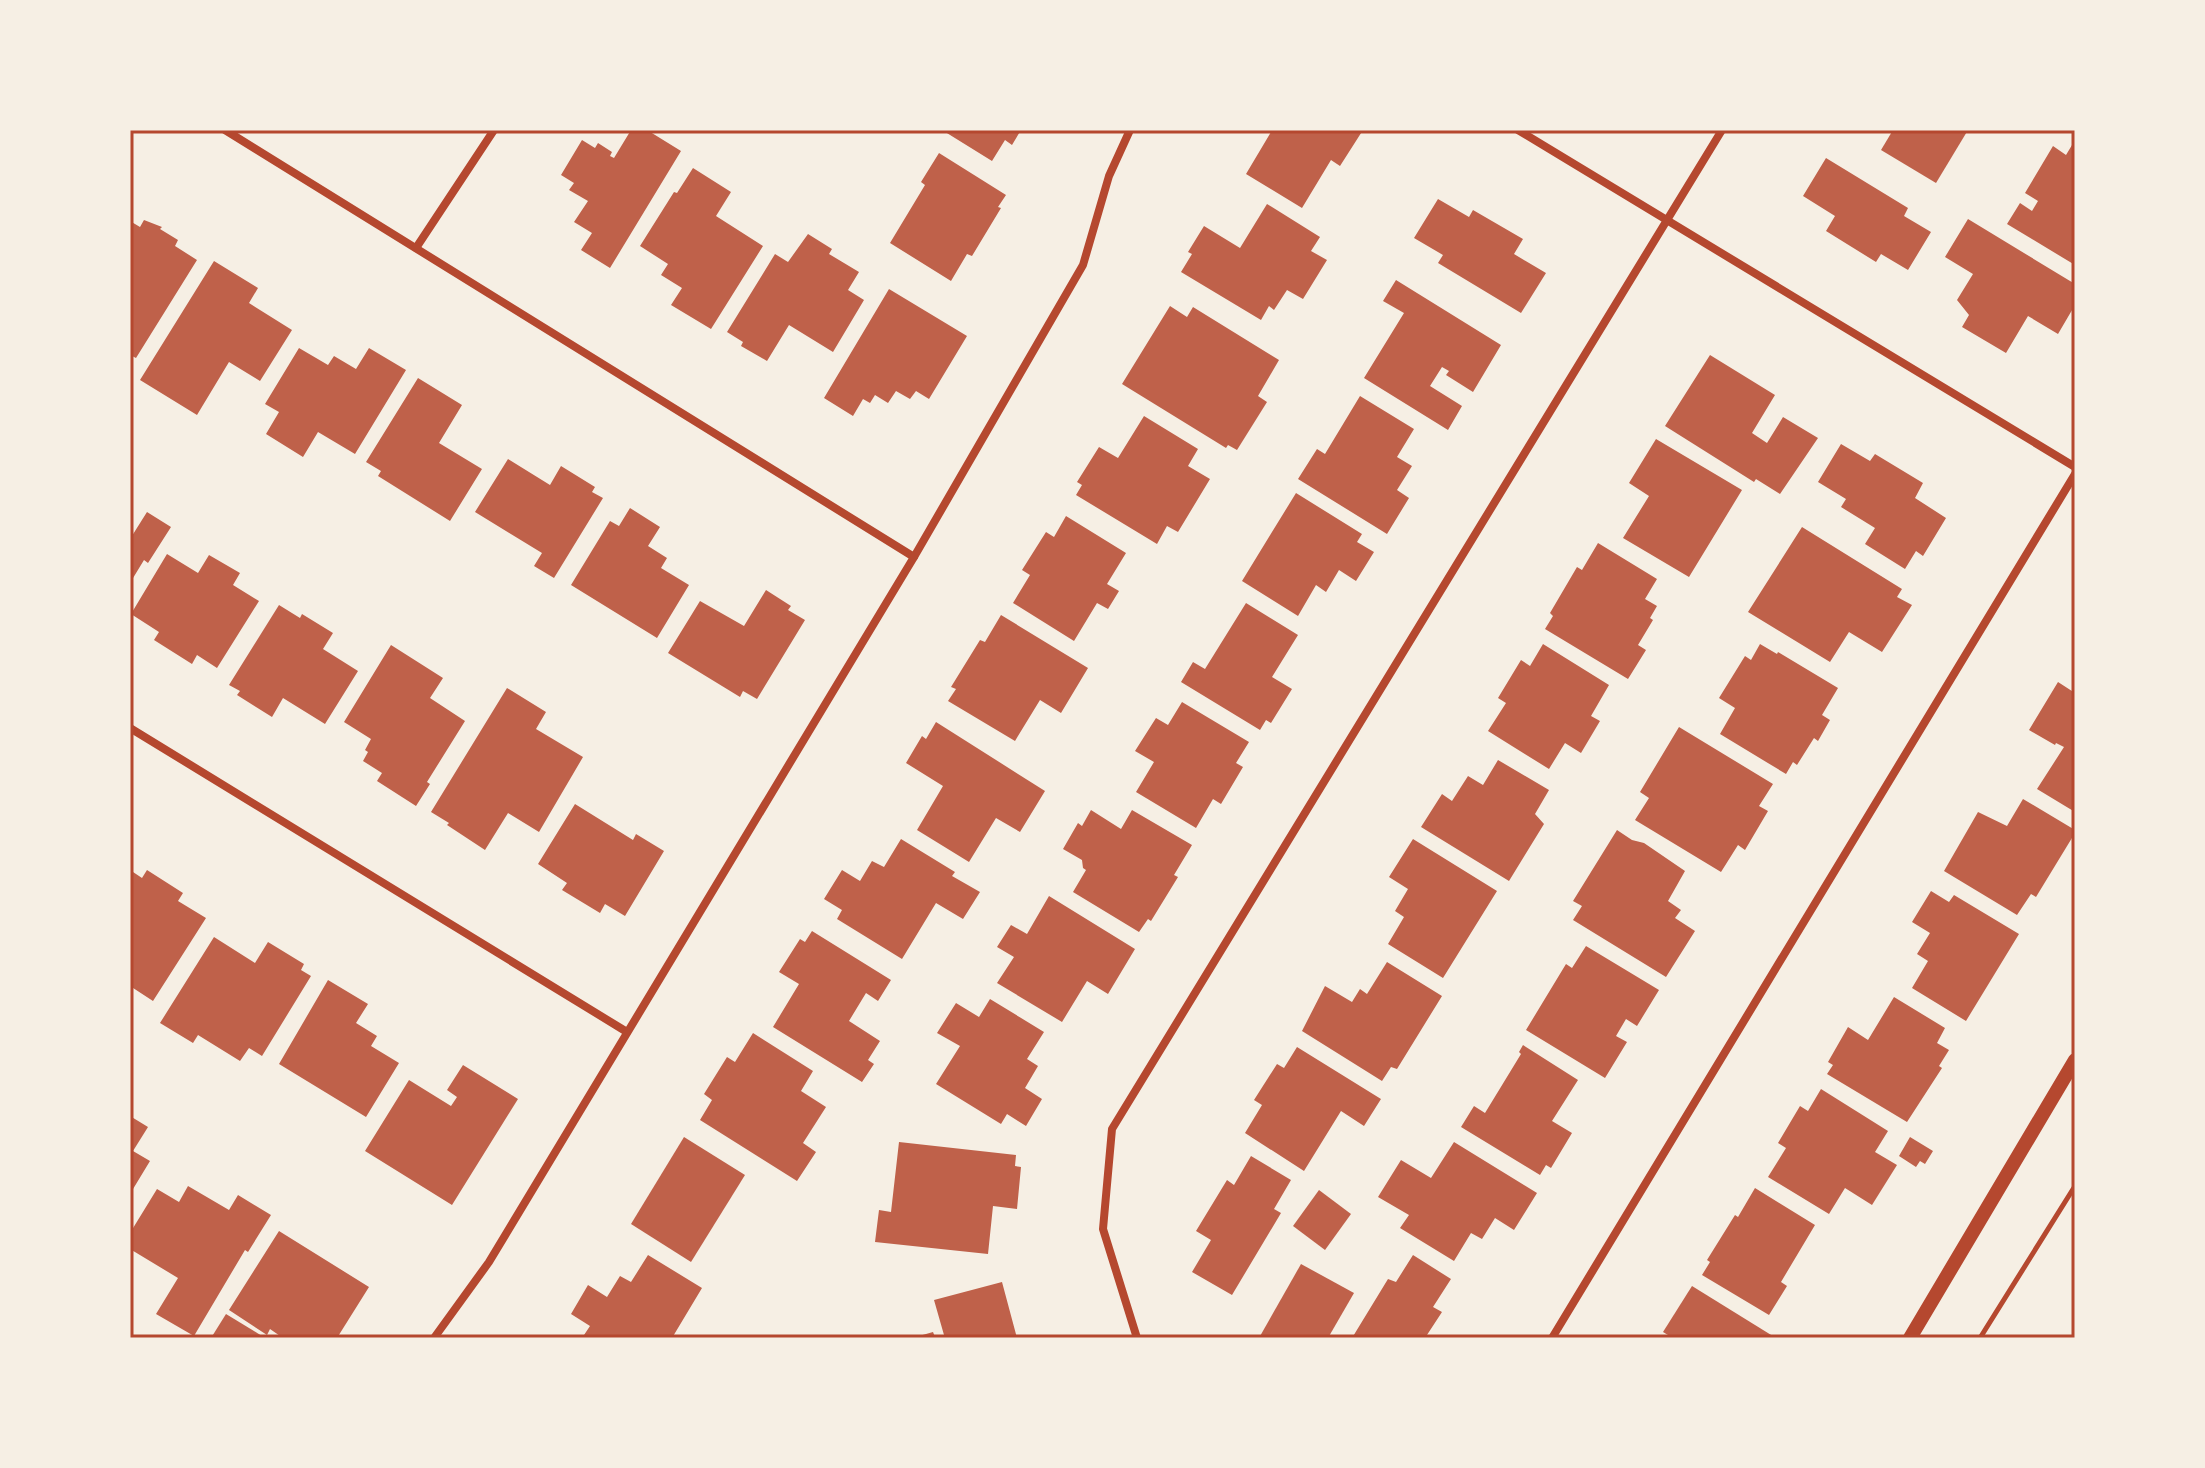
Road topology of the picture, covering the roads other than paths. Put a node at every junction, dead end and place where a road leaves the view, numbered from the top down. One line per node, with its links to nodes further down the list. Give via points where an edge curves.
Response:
1 (225, 130): 7 (street)
2 (494, 130): 7 (street)
3 (1130, 130): 10 (street, via 1109,176 1083,265)
4 (1518, 130): 6 (street)
5 (1722, 130): 6 (street)
6 (1667, 221): 8 (street); 15 (street, via 1112,1129 1103,1229)
7 (416, 248): 10 (street)
8 (2075, 467)
9 (2075, 474): 16 (street)
10 (914, 557): 12 (street)
11 (130, 728): 12 (street)
12 (627, 1032): 14 (street, via 489,1262)
13 (2075, 1060): 17 (street)
14 (434, 1338)
15 (1137, 1338)
16 (1552, 1338)
17 (1910, 1338)

